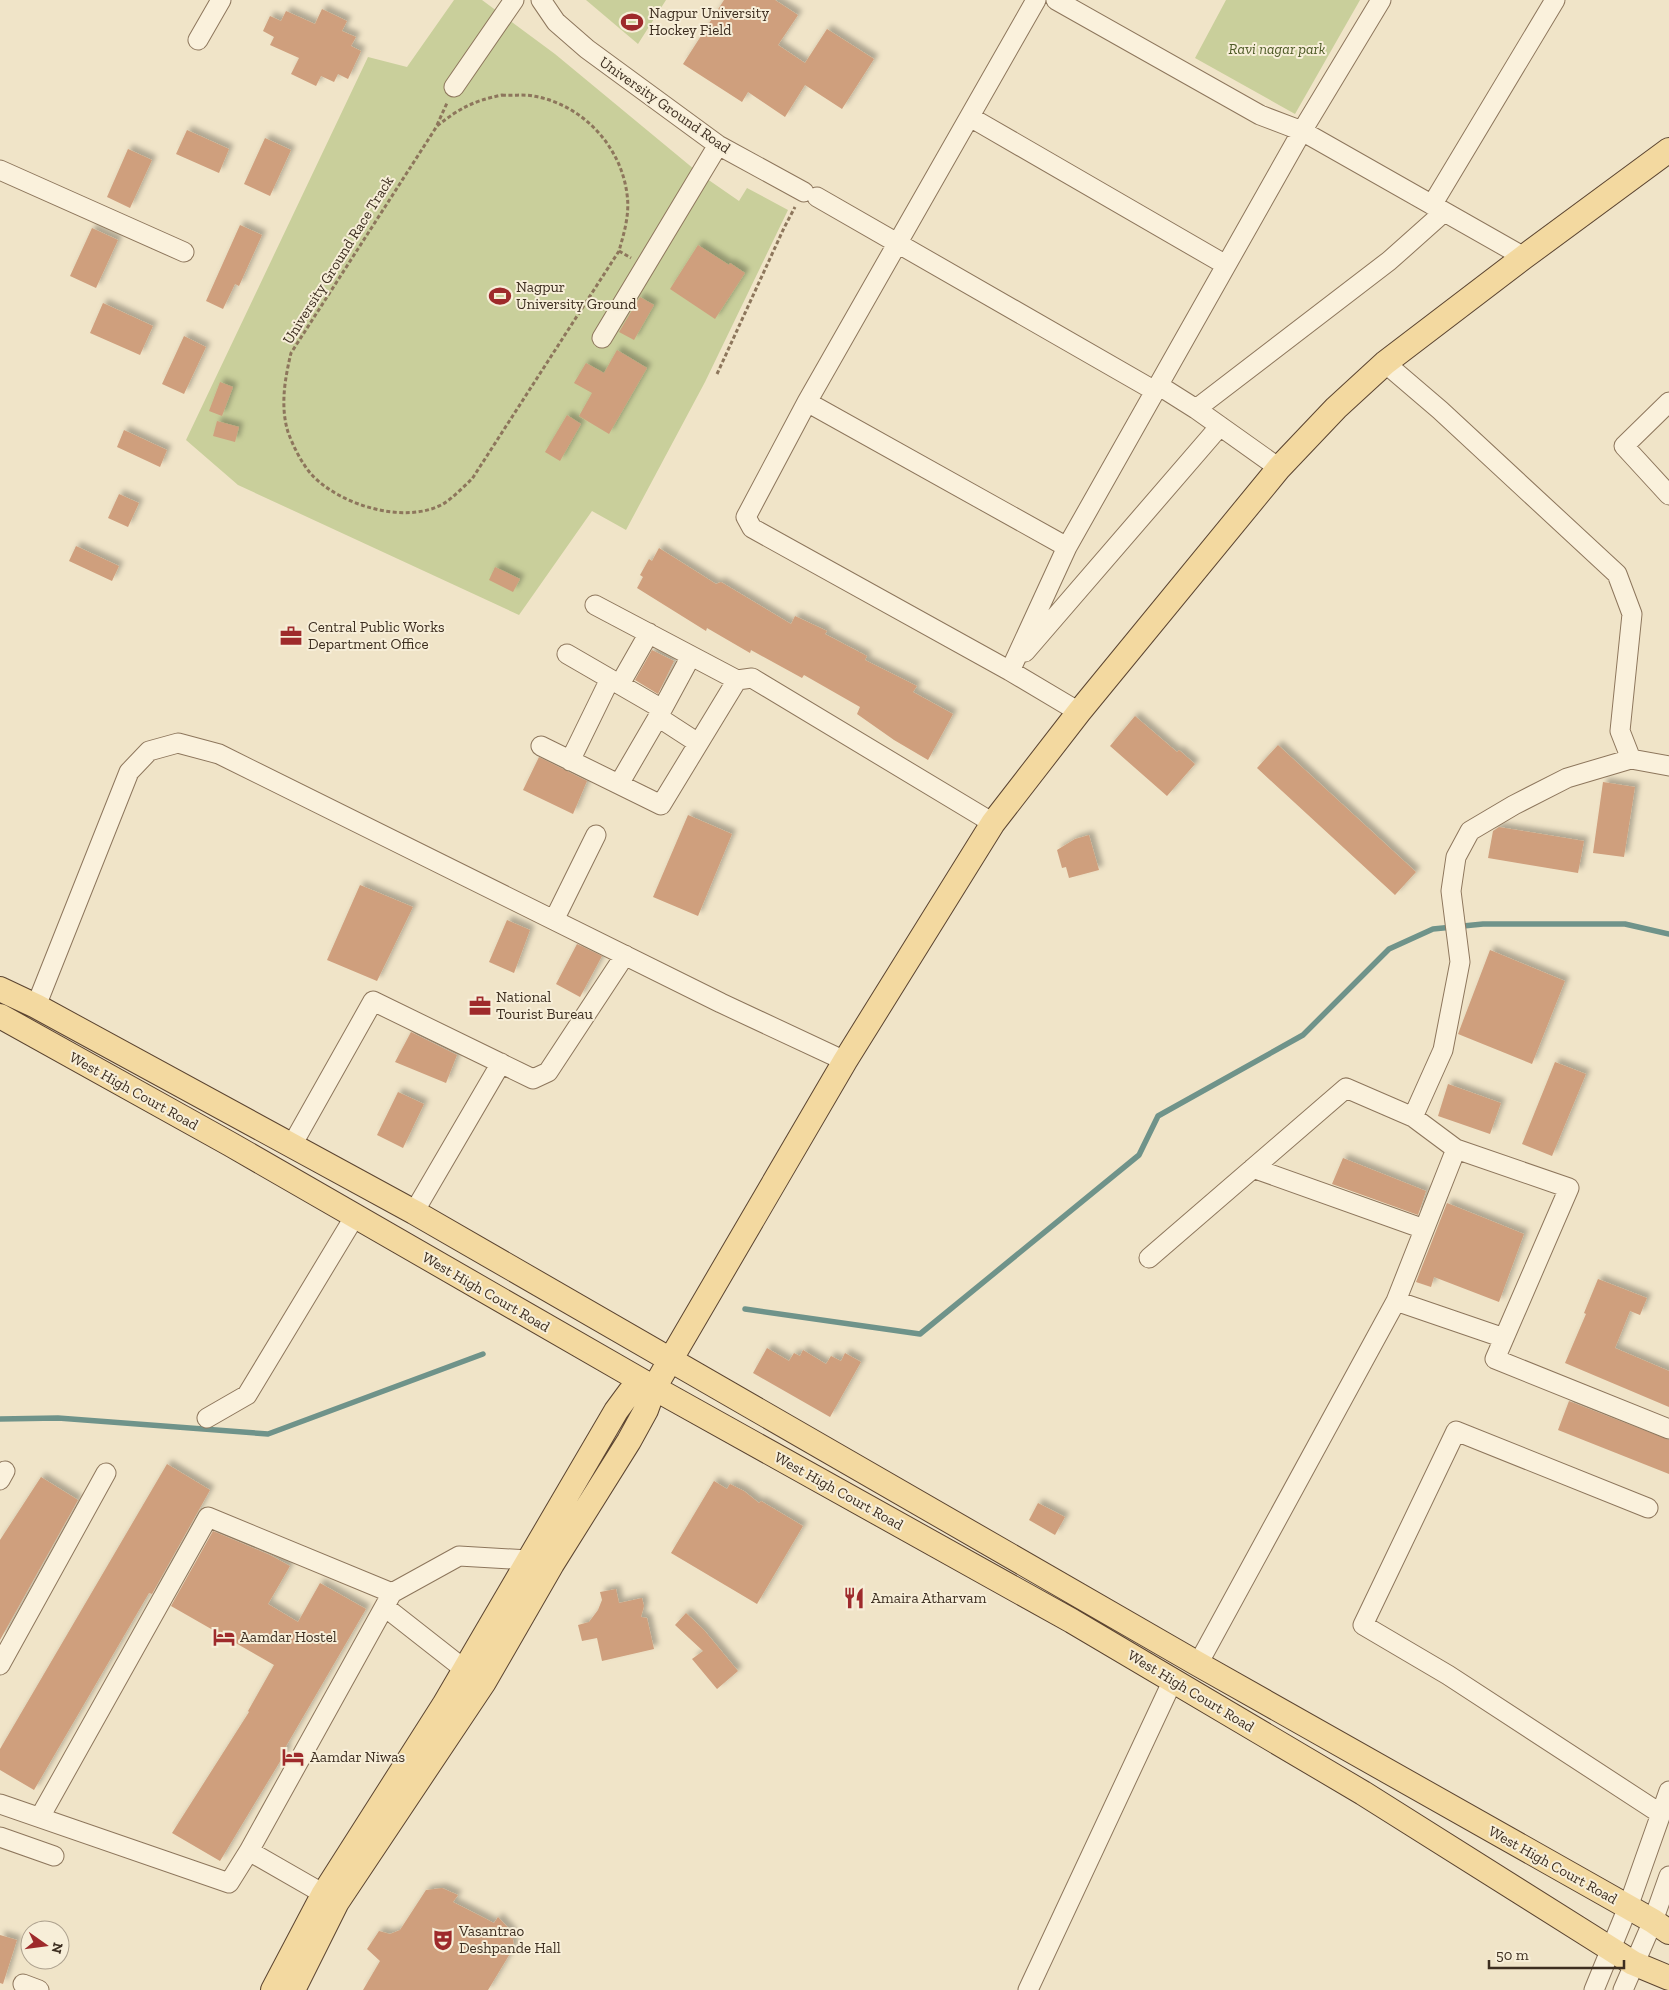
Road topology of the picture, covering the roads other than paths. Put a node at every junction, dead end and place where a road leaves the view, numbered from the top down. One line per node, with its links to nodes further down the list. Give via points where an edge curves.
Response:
1 (221, 0): 8 (street)
2 (514, 0): 9 (street)
3 (541, 0): 12 (street, University Ground Road, via 556,22 587,50)
4 (1036, 0): 10 (street)
5 (1056, 0): 11 (street, via 1260,115)
6 (1381, 0): 11 (street)
7 (1555, 0): 15 (street)
8 (198, 40)
9 (454, 87)
10 (970, 117): 16 (street); 19 (street)
11 (1302, 131): 15 (street); 19 (street)
12 (718, 144): 16 (street, University Ground Road); 20 (street)
13 (1669, 150): 18 (main road)
14 (0, 170): 17 (street)
15 (1438, 208): 18 (street); 25 (street, via 1389,261)
16 (898, 244): 22 (street, University Ground Road); 23 (street)
17 (184, 252)
18 (1524, 257): 21 (main road)
19 (1226, 265): 22 (street)
20 (602, 338)
21 (1385, 363): 27 (main road, via 1336,408); 41 (street, via 1617,574 1632,614 1620,732)
22 (1157, 388): 25 (street, University Ground Road); 29 (street)
23 (807, 402): 29 (street); 34 (street, via 746,518 752,528)
24 (1669, 402): 28 (street, via 1624,446)
25 (1196, 408): 26 (street, University Ground Road)
26 (1220, 426): 27 (street, University Ground Road); 34 (street)
27 (1279, 468): 37 (main road)
28 (1669, 496)
29 (1067, 547): 34 (street)
30 (595, 605): 31 (street)
31 (649, 634): 33 (street); 36 (street)
32 (567, 654): 36 (street)
33 (691, 656): 35 (street); 38 (street)
34 (1013, 666): 37 (street)
35 (737, 680): 39 (street); 45 (street, via 752,678)
36 (615, 682): 38 (street); 42 (street)
37 (1079, 712): 45 (main road)
38 (660, 713): 39 (street); 44 (street)
39 (698, 743): 44 (street, via 661,805)
40 (540, 746): 42 (street)
41 (1631, 759): 43 (street); 54 (street, via 1566,778 1470,831 1456,857 1451,891 1460,962 1443,1050)
42 (570, 761): 44 (street)
43 (1669, 766)
44 (619, 784)
45 (993, 823): 52 (main road)
46 (596, 835): 47 (street)
47 (554, 920): 48 (street); 50 (street, via 219,754 178,743 149,751 129,772)
48 (625, 955): 52 (street); 53 (street, via 548,1072 533,1079)
49 (0, 989): 50 (main road, West High Court Road)
50 (36, 1006): 55 (main road, West High Court Road)
51 (0, 1016): 59 (main road, West High Court Road)
52 (844, 1062): 64 (main road)
53 (501, 1063): 55 (street, via 373,1001); 58 (street)
54 (1414, 1117): 56 (street); 57 (street, via 1346,1088)
55 (292, 1146): 58 (main road, West High Court Road)
56 (1456, 1149): 60 (street); 63 (street, via 1569,1188)
57 (1253, 1168): 60 (street); 61 (street)
58 (414, 1212): 64 (main road, West High Court Road)
59 (355, 1216): 65 (main road, West High Court Road); 66 (street, via 247,1395)
60 (1424, 1229): 62 (street)
61 (1148, 1258)
62 (1396, 1301): 63 (street); 72 (street)
63 (1504, 1338): 67 (street, via 1495,1359)
64 (672, 1359): 65 (main road); 72 (main road, West High Court Road)
65 (654, 1388): 70 (main road, via 630,1392 616,1411); 75 (main road, West High Court Road); 84 (main road, via 629,1441 552,1564 484,1682)
66 (207, 1418)
67 (1669, 1429)
68 (106, 1473): 73 (street)
69 (1648, 1508): 78 (street, via 1456,1431 1363,1626 1448,1675)
70 (529, 1560): 71 (street, via 459,1556); 74 (main road)
71 (388, 1600): 74 (street); 79 (street, via 208,1517); 81 (street)
72 (1198, 1664): 85 (main road, West High Court Road)
73 (0, 1666)
74 (464, 1669): 84 (main road)
75 (1173, 1680): 87 (main road, West High Court Road, via 1363,1793); 91 (street)
76 (1669, 1792): 78 (street)
77 (0, 1804): 79 (street)
78 (1661, 1814): 85 (street)
79 (40, 1818): 81 (street, via 229,1883)
80 (0, 1837): 82 (street)
81 (249, 1851): 84 (street)
82 (54, 1856)
83 (1669, 1876): 86 (street)
84 (330, 1898): 90 (main road)
85 (1628, 1907): 86 (main road, West High Court Road); 87 (street)
86 (1661, 1926): 88 (street)
87 (1611, 1950): 88 (main road, West High Court Road); 92 (street)
88 (1633, 1963): 89 (main road, West High Court Road); 93 (street)
89 (1669, 1978)
90 (284, 1988)
91 (1028, 1990)
92 (1594, 1990)
93 (1623, 1990)

